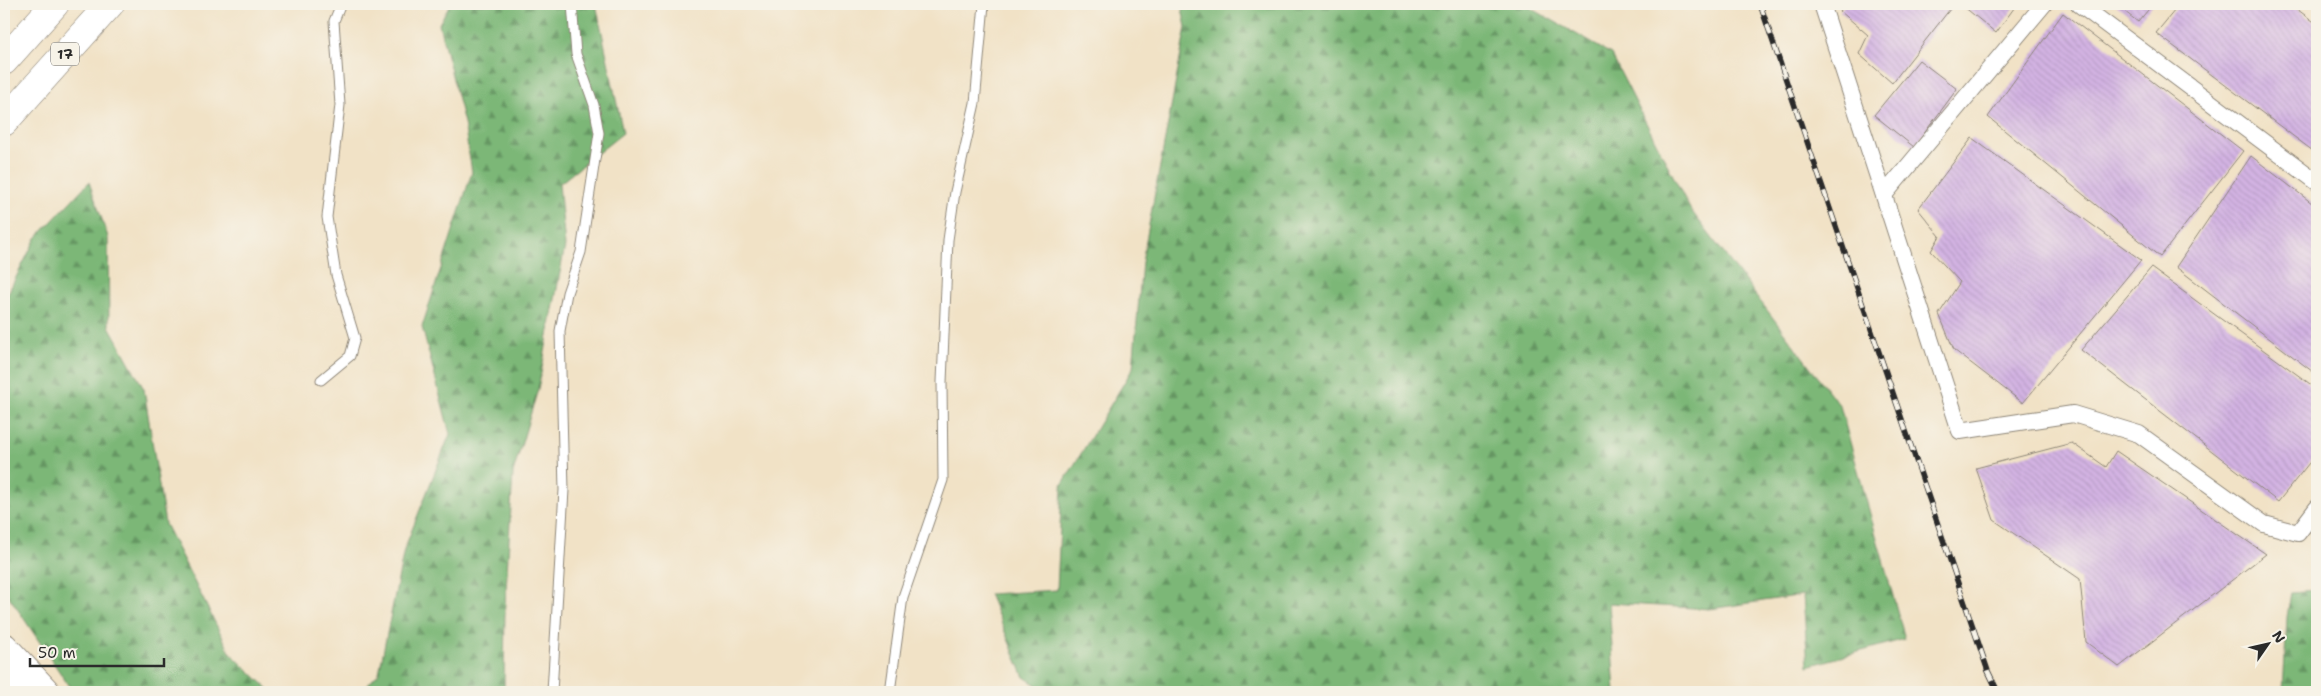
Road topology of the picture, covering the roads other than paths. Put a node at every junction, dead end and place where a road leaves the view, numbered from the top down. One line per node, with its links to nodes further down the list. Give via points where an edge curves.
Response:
1 (55, 4): 9 (highway)
2 (110, 4): 10 (highway, 17)
3 (341, 4): 13 (lane, via 334,21 340,104 327,217 336,275 355,338 350,356)
4 (572, 4): 19 (lane, via 576,54 594,105 599,133 581,252 567,293 560,331 564,490)
5 (984, 4): 20 (lane, via 975,103 954,192 948,240 942,480 903,597)
6 (1822, 4): 12 (street)
7 (2044, 4): 12 (street)
8 (2079, 4): 11 (street)
9 (4, 61)
10 (12, 114)
11 (2317, 182)
12 (1884, 196): 14 (street, via 1960,431 2073,414 2139,434 2264,524 2298,533)
13 (321, 380)
14 (2317, 508)
15 (4, 646): 18 (main road)
16 (4, 672): 17 (main road)
17 (22, 692)
18 (47, 692)
19 (552, 692)
20 (890, 692)

